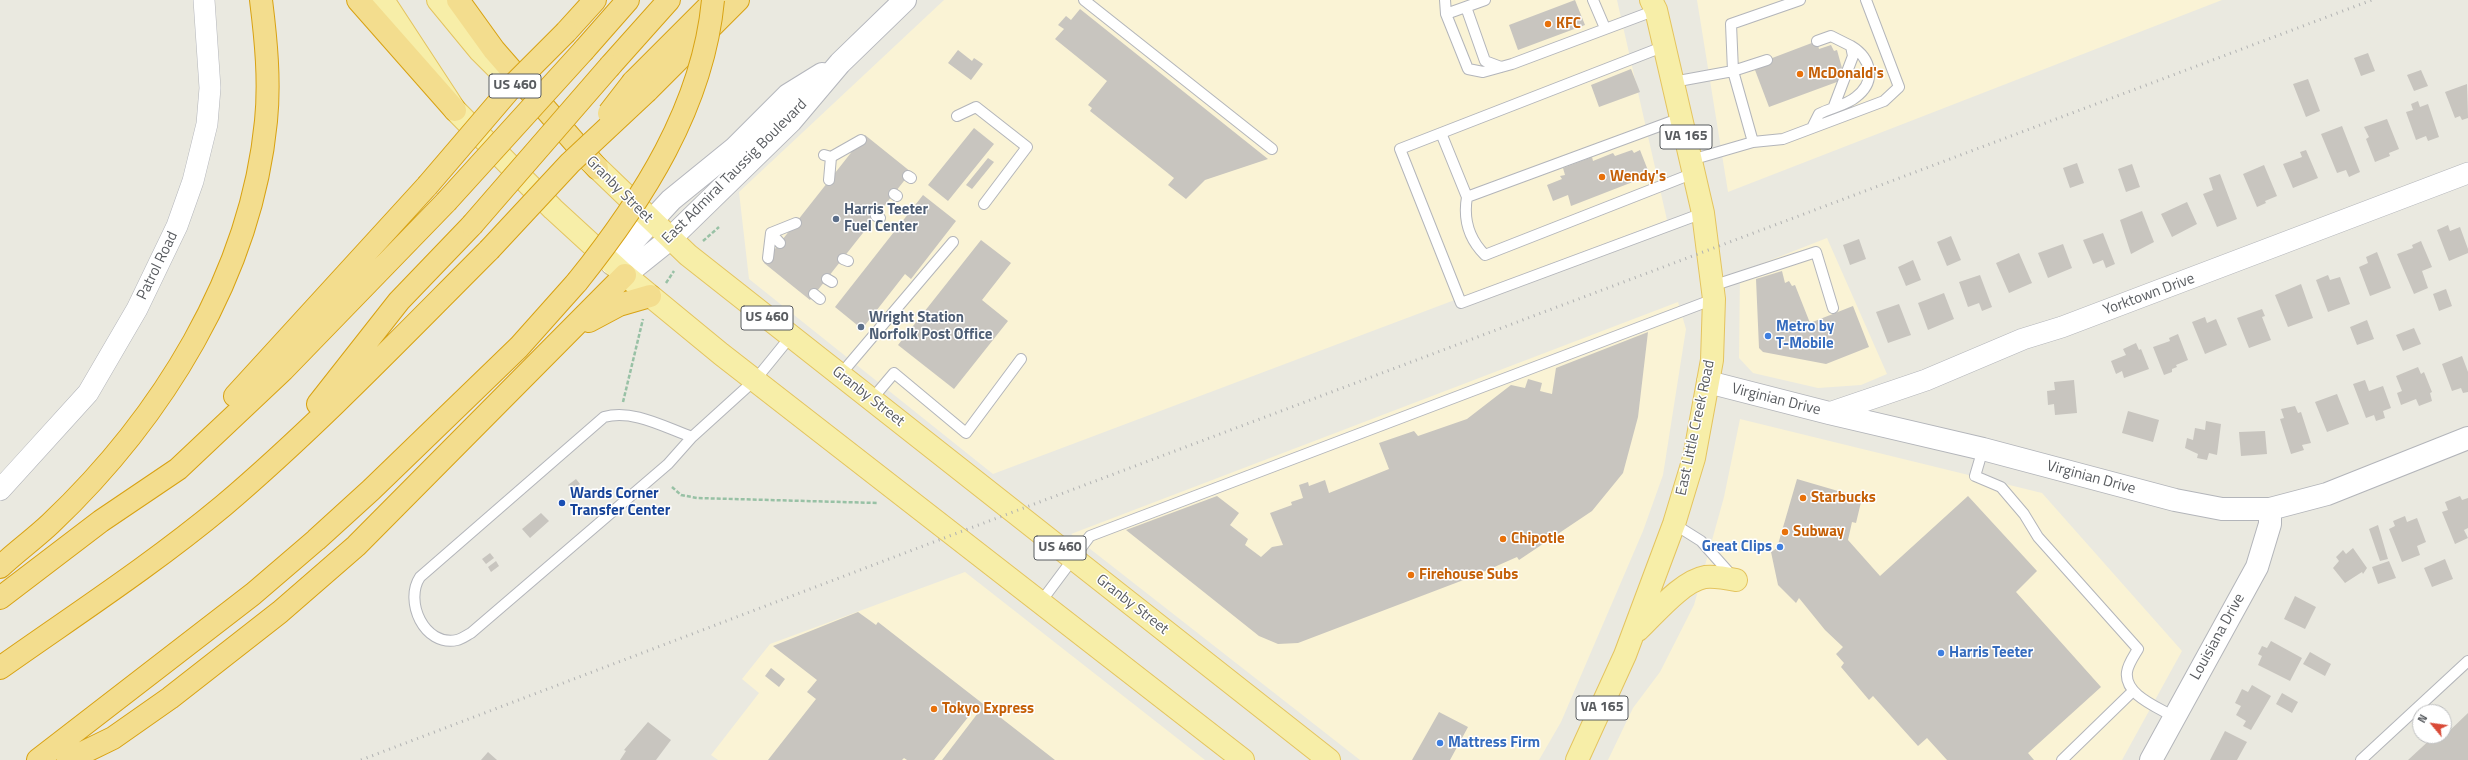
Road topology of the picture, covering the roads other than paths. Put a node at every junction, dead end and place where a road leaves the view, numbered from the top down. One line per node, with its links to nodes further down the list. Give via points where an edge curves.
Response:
1 (204, 0): 75 (street, Patrol Road, via 210,88 207,124 193,181 177,226 137,309 88,393)
2 (261, 0): 80 (highway, via 265,33 266,121 253,199 221,287 180,366 122,447 50,525)
3 (358, 0): 35 (highway)
4 (382, 0): 35 (main road)
5 (438, 0): 46 (main road, Granby Street / US 460, via 480,51)
6 (458, 0): 46 (highway, via 494,50)
7 (575, 0): 23 (highway)
8 (595, 0): 23 (highway)
9 (628, 0): 77 (highway, bridge, via 446,202 283,370 178,469)
10 (669, 0): 74 (highway, bridge, via 472,225 399,301)
11 (714, 0): 33 (highway); 89 (highway, bridge, via 701,65 687,107 625,221 577,282 519,347 316,540 253,594)
12 (738, 0): 33 (highway)
13 (905, 0): 29 (street, East Admiral Taussig Boulevard)
14 (1084, 0): 42 (lane)
15 (1445, 0): 22 (lane)
16 (1485, 0): 21 (lane)
17 (1593, 0): 24 (lane)
18 (1800, 0): 31 (lane, via 1731,24)
19 (1866, 0): 38 (lane, via 1900,87 1884,101)
20 (1655, 3): 24 (lane); 26 (main road, East Little Creek Road / VA 165)
21 (1466, 7): 22 (lane); 30 (lane, via 1485,61)
22 (1446, 14): 30 (lane, via 1468,69 1483,72)
23 (560, 28): 77 (highway, bridge, via 427,186 253,379)
24 (1605, 28): 30 (lane)
25 (1817, 41): 27 (lane, via 1831,36)
26 (1665, 46): 32 (main road, East Little Creek Road / VA 165); 39 (lane)
27 (1851, 46): 34 (lane, via 1854,56); 34 (lane, via 1863,53 1869,64 1868,79 1863,91 1855,98)
28 (1767, 60): 31 (lane)
29 (840, 63): 52 (street, East Admiral Taussig Boulevard, via 788,95 735,148 671,200); 55 (street, East Admiral Taussig Boulevard, via 791,121)
30 (1501, 67)
31 (1733, 70): 32 (lane); 41 (lane)
32 (1673, 82): 37 (main road, East Little Creek Road / VA 165)
33 (640, 87): 74 (highway, bridge, via 489,250 327,412)
34 (1834, 106): 38 (lane, via 1819,114)
35 (455, 110): 59 (main road, via 553,209)
36 (957, 116): 50 (lane, via 976,107 1027,147)
37 (1681, 118): 45 (main road, East Little Creek Road / VA 165); 49 (lane)
38 (1812, 128): 41 (lane, via 1783,139)
39 (1441, 133): 49 (lane); 51 (lane, via 1400,149 1461,303)
40 (861, 140): 43 (lane)
41 (1753, 142): 45 (lane)
42 (1272, 149)
43 (828, 156): 44 (lane); 48 (lane)
44 (847, 157)
45 (1692, 167): 49 (lane, via 1485,256 1475,245 1464,214); 51 (main road, East Little Creek Road / VA 165)
46 (597, 168): 52 (main road, Granby Street / US 460)
47 (2468, 173): 70 (street, Yorktown Drive, via 2070,324 2023,339 1926,380)
48 (829, 180)
49 (1467, 197)
50 (984, 204)
51 (1703, 213): 60 (main road, East Little Creek Road / VA 165)
52 (651, 222): 55 (main road, Granby Street / US 460); 59 (street, East Admiral Taussig Boulevard)
53 (796, 223): 54 (lane)
54 (771, 233): 56 (lane); 58 (lane)
55 (670, 239): 59 (street, East Admiral Taussig Boulevard); 64 (main road, Granby Street / US 460)
56 (780, 242)
57 (953, 242): 66 (lane)
58 (768, 258)
59 (618, 270): 61 (main road); 63 (highway)
60 (1713, 292): 62 (lane, via 1816,252); 68 (main road, East Little Creek Road / VA 165, via 1712,360); 79 (lane, via 1090,536)
61 (650, 296): 63 (highway, via 619,305); 67 (main road)
62 (1833, 308)
63 (568, 332): 90 (highway, via 356,546 280,612 170,698 113,738)
64 (791, 336): 66 (main road, Granby Street / US 460); 67 (lane)
65 (1020, 359): 69 (lane, via 966,433 894,373)
66 (840, 374): 69 (main road, Granby Street / US 460)
67 (756, 379): 71 (lane); 83 (main road)
68 (1708, 382): 70 (street, Virginian Drive); 78 (main road, East Little Creek Road / VA 165, via 1694,458)
69 (872, 400): 79 (main road, Granby Street / US 460)
70 (1828, 413): 73 (street, Virginian Drive)
71 (692, 437): 71 (lane, via 668,464 471,633 457,640 443,640 428,631 418,619 413,596 420,577 604,417 629,414)
72 (2468, 438): 76 (street, Virginian Drive, via 2334,492)
73 (1982, 449): 76 (street, Virginian Drive, via 2175,500 2222,509); 87 (lane, via 1975,476 2000,488 2024,514 2038,537 2138,649 2127,672 2128,683)
74 (274, 460): 86 (highway, via 168,549)
75 (0, 490)
76 (2270, 509): 88 (street, Louisiana Drive, via 2270,524 2257,567)
77 (101, 521): 82 (highway)
78 (1674, 524): 81 (lane, via 1701,541); 84 (main road, East Little Creek Road / VA 165)
79 (1072, 558): 83 (lane); 92 (main road, Granby Street / US 460)
80 (0, 567)
81 (1736, 580): 84 (main road, via 1707,577 1687,584)
82 (0, 598)
83 (1040, 603): 91 (main road)
84 (1634, 633): 93 (main road, East Little Creek Road / VA 165, via 1600,714)
85 (2468, 661): 96 (lane)
86 (0, 668)
87 (2133, 691): 88 (lane); 94 (lane)
88 (2174, 717): 95 (street, Louisiana Drive)
89 (38, 760)
90 (68, 760)
91 (1243, 760)
92 (1329, 760)
93 (1576, 760)
94 (2062, 760)
95 (2151, 760)
96 (2361, 760)

